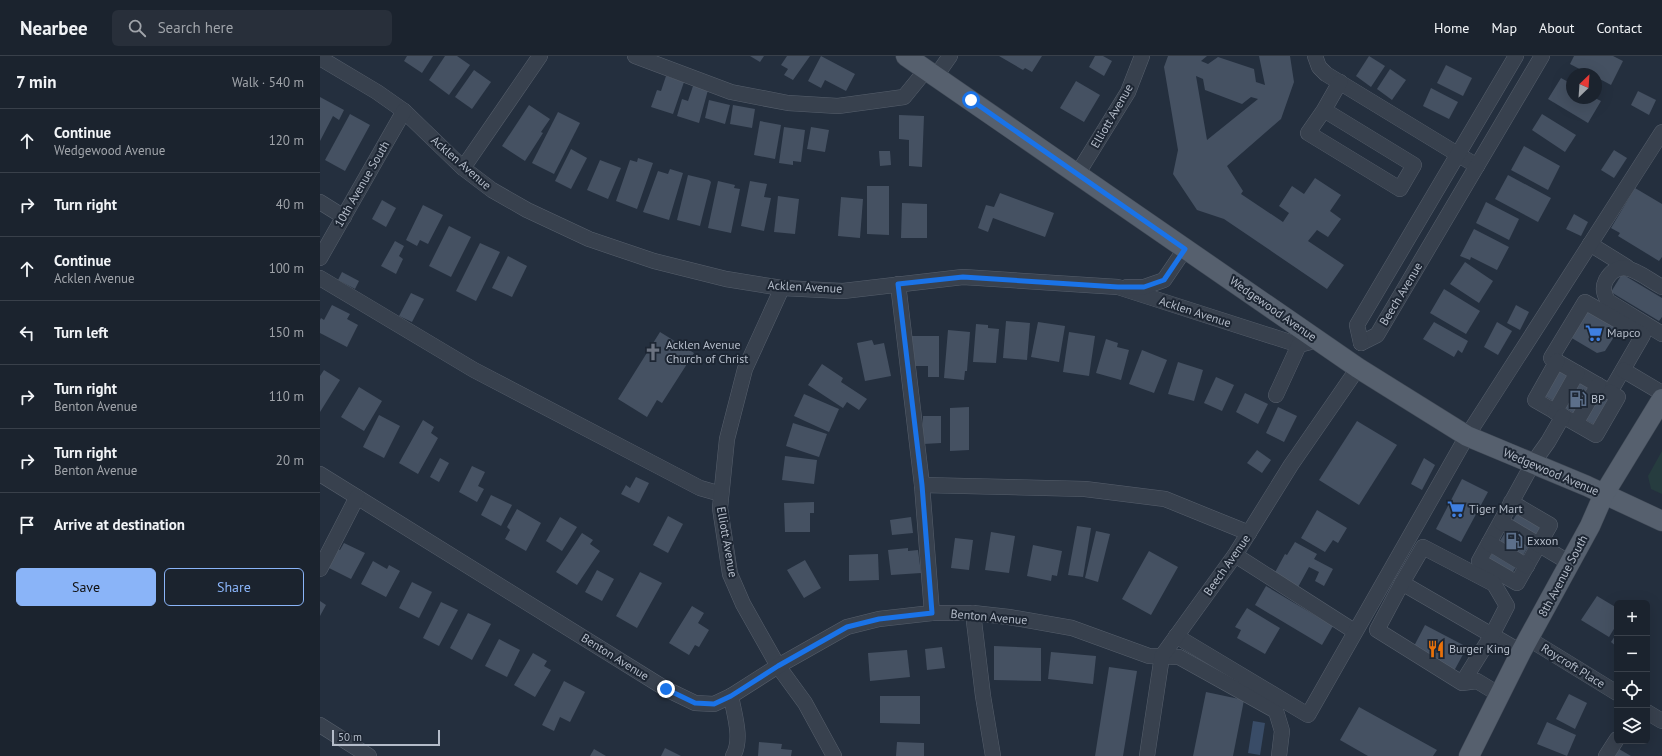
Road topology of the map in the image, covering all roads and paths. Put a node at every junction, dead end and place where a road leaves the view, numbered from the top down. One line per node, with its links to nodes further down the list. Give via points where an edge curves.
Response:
1 (540, 56): 18 (street)
2 (635, 56): 9 (street, via 731,92 788,104 831,106 904,97)
3 (950, 56): 9 (street)
4 (1142, 56): 19 (street, Elliott Avenue, via 1128,92)
5 (1315, 56): 10 (street, via 1319,67)
6 (1516, 56): 13 (street, Beech Avenue)
7 (1542, 56): 15 (street, Beech Avenue)
8 (320, 58): 12 (street, Acklen Avenue)
9 (919, 64): 19 (main road, Wedgewood Avenue)
10 (1340, 82): 11 (street); 16 (street)
11 (1324, 110): 11 (street, via 1308,132 1400,189 1414,165)
12 (404, 111): 18 (street, Acklen Avenue); 21 (street, 10th Avenue South)
13 (1476, 122): 15 (street); 16 (street, Beech Avenue)
14 (1662, 132): 22 (street)
15 (1496, 133): 17 (street, Beech Avenue)
16 (1457, 154): 17 (street); 33 (street, Beech Avenue, via 1357,325)
17 (1477, 166): 33 (street, Beech Avenue, via 1377,335)
18 (463, 168): 30 (street, Acklen Avenue, via 492,190 527,210 589,238 654,261 726,279)
19 (1078, 173): 23 (main road, Wedgewood Avenue)
20 (320, 202): 21 (street)
21 (344, 217): 24 (street, 10th Avenue South)
22 (1590, 244): 25 (street); 45 (street)
23 (1185, 249): 28 (street, via 1164,280 1144,287); 32 (main road, Wedgewood Avenue)
24 (320, 258)
25 (1627, 267): 29 (street); 31 (street, via 1618,268 1610,274 1604,285 1604,294 1608,301)
26 (320, 278): 49 (street, via 474,370 700,488)
27 (898, 284): 28 (street, Acklen Avenue, via 963,277); 30 (street, Acklen Avenue, via 843,291); 48 (street)
28 (1118, 287): 34 (street, Acklen Avenue)
29 (1662, 287)
30 (782, 288): 49 (street, Elliott Avenue, via 745,369 727,439)
31 (1662, 334)
32 (1318, 340): 34 (street); 36 (main road, Wedgewood Avenue)
33 (1361, 343): 36 (street, Beech Avenue)
34 (1299, 345): 41 (street)
35 (1557, 361): 37 (street, via 1551,358 1585,302 1643,336); 38 (street); 43 (street, via 1535,400)
36 (1354, 365): 45 (main road, Wedgewood Avenue); 55 (street, Beech Avenue)
37 (1623, 370): 39 (street); 40 (street)
38 (1577, 373): 39 (street); 43 (street)
39 (1604, 389): 44 (street); 44 (street, via 1618,397 1596,435)
40 (1662, 393)
41 (1276, 395)
42 (1662, 399): 50 (main road, 8th Avenue South)
43 (1559, 414): 44 (street); 46 (street, via 1548,442)
44 (1576, 423)
45 (1467, 436): 46 (main road, Wedgewood Avenue); 56 (street)
46 (1533, 463): 50 (main road, Wedgewood Avenue); 52 (street)
47 (320, 474): 51 (street, Benton Avenue)
48 (922, 485): 55 (street, via 1086,489 1165,499); 65 (street)
49 (721, 494): 72 (street, Elliott Avenue, via 720,508 730,574 743,604)
50 (1604, 494): 53 (main road, Wedgewood Avenue); 61 (main road, 8th Avenue South)
51 (357, 497): 63 (street); 76 (street, Benton Avenue, via 666,689 695,703 714,704)
52 (1511, 502): 54 (street); 58 (street, via 1550,526)
53 (1662, 521)
54 (1501, 522): 57 (street); 58 (street)
55 (1249, 533): 60 (street, Beech Avenue)
56 (1408, 539): 59 (street); 67 (street)
57 (1489, 543): 62 (street); 62 (street, via 1480,561 1517,583)
58 (1539, 545): 61 (street); 62 (street)
59 (1422, 551): 64 (street); 68 (street, via 1424,547 1494,584 1507,606)
60 (1235, 555): 67 (street); 69 (street, Beech Avenue)
61 (1570, 563): 70 (main road, 8th Avenue South)
62 (1527, 566)
63 (320, 568)
64 (1402, 583): 68 (street, Roycroft Place); 73 (street, via 1377,630)
65 (932, 613): 66 (street, Benton Avenue); 72 (street, Benton Avenue, via 879,619 847,627)
66 (973, 614): 71 (street, Benton Avenue, via 1009,617 1072,628 1149,656); 84 (street)
67 (1354, 631): 69 (street, via 1308,715)
68 (1492, 635): 70 (street, Roycroft Place); 73 (street)
69 (1176, 636): 71 (street, Beech Avenue)
70 (1525, 645): 74 (street, Roycroft Place); 75 (main road, 8th Avenue South)
71 (1162, 656): 85 (street, Beech Avenue); 86 (street, Benton Avenue, via 1179,657 1276,711 1282,731)
72 (778, 666): 76 (street, Benton Avenue); 83 (street, Elliott Avenue, via 805,703)
73 (1462, 683): 75 (street, via 1477,681)
74 (1614, 691)
75 (1500, 695): 87 (main road, 8th Avenue South)
76 (731, 696): 82 (street, via 738,734)
77 (1650, 714): 78 (street)
78 (1662, 721)
79 (320, 725): 81 (street)
80 (1614, 744): 88 (street)
81 (369, 756)
82 (734, 756)
83 (834, 756)
84 (993, 756)
85 (1148, 756)
86 (1279, 756)
87 (1469, 756)
88 (1606, 756)

